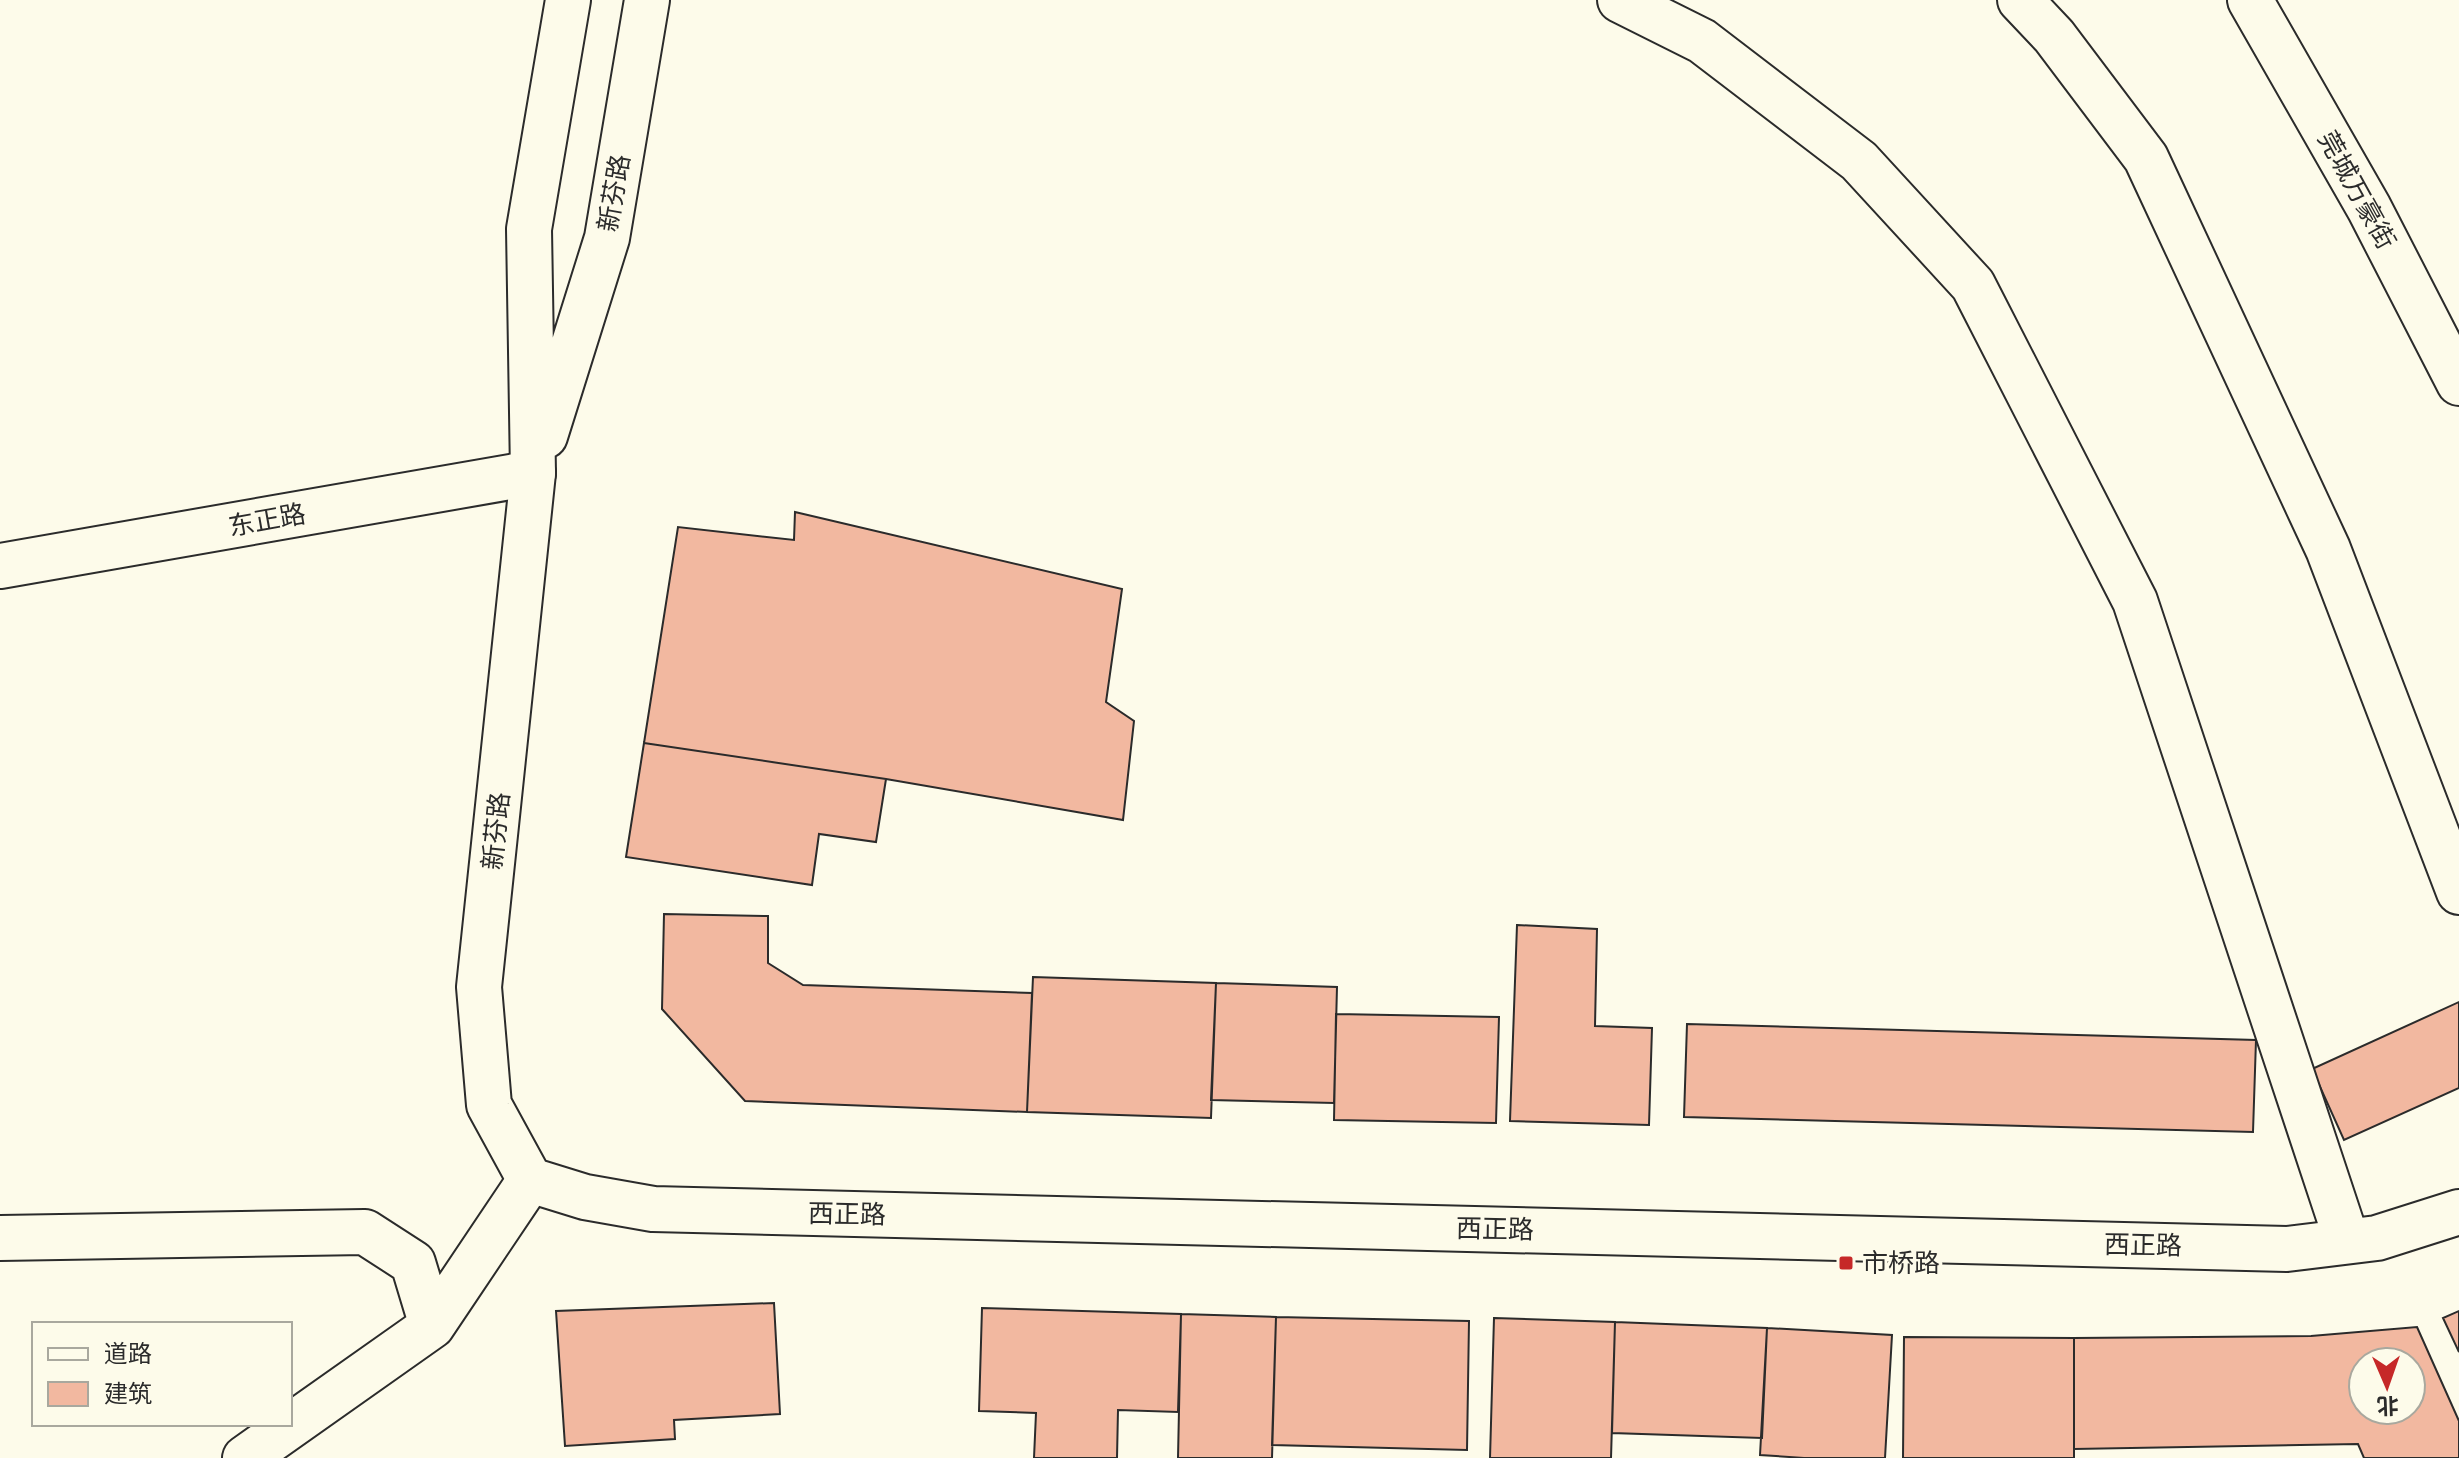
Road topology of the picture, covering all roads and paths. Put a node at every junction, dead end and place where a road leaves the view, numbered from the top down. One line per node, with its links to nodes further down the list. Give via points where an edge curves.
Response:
1 (568, 0): 7 (street, 新芬路, via 529,229)
2 (647, 0): 7 (street, 新芬路, via 607,238)
3 (1620, 0): 13 (street, via 1702,41 1859,161 1973,285 2135,601)
4 (2020, 0): 9 (street, via 2054,36 2146,158 2328,549)
5 (2250, 0): 6 (street, 莞城万豪街, via 2369,208)
6 (2459, 383)
7 (533, 473): 8 (street, 东正路); 10 (street, 新芬路, via 479,987 489,1105)
8 (0, 566)
9 (2459, 892)
10 (530, 1180): 13 (street, 西正路, via 653,1209 2287,1249); 14 (street)
11 (2459, 1212): 13 (street, 西正路, via 2377,1238)
12 (0, 1238): 14 (street, via 365,1232 413,1263)
13 (2347, 1241)
14 (432, 1326): 15 (street)
15 (292, 1425)
16 (290, 1426): 17 (street)
17 (245, 1458)

